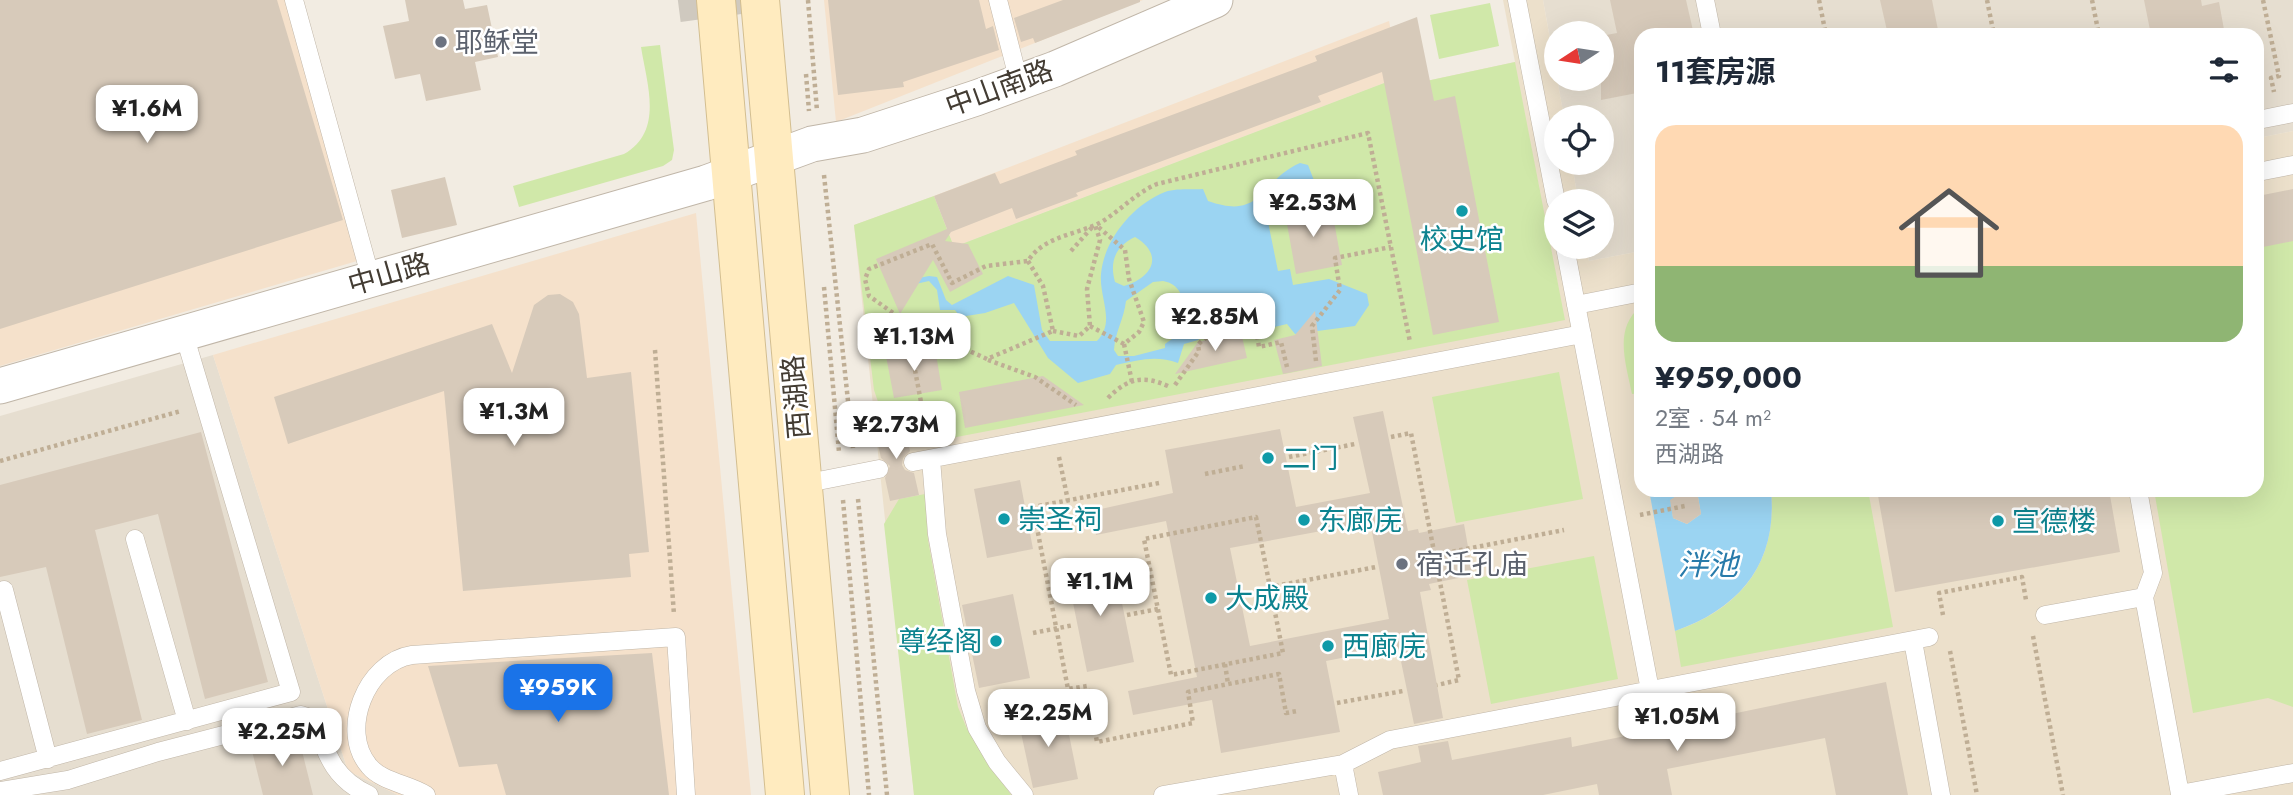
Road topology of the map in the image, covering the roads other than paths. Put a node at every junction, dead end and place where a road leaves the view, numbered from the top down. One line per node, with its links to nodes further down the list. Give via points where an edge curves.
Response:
1 (294, 0): 18 (lane)
2 (716, 0): 15 (main road, 西湖路)
3 (760, 0): 12 (main road, 西湖路)
4 (1215, 0): 9 (street, 中山南路)
5 (1517, 0): 16 (lane)
6 (1705, 0): 8 (lane)
7 (1002, 1): 9 (lane)
8 (1711, 28)
9 (1019, 82): 12 (street, 中山南路, via 863,135)
10 (2286, 115): 11 (lane)
11 (2264, 119)
12 (776, 156): 15 (street, 中山路); 25 (main road, 西湖路)
13 (2293, 165): 14 (lane)
14 (2264, 171)
15 (732, 174): 18 (street, 中山路); 41 (main road, 西湖路)
16 (1554, 189)
17 (1567, 259): 20 (lane)
18 (371, 279): 21 (street, 中山路)
19 (1634, 294): 20 (lane)
20 (1576, 305): 22 (lane)
21 (184, 334): 23 (street, 中山路); 32 (lane, via 291,692)
22 (1582, 334): 31 (lane); 43 (lane, via 922,461 977,728)
23 (0, 386)
24 (879, 469): 25 (lane)
25 (803, 484): 42 (main road, 西湖路)
26 (2139, 497): 29 (lane, via 2153,573)
27 (135, 539): 32 (lane)
28 (4, 590): 33 (lane)
29 (2144, 597): 30 (lane); 36 (lane, via 2180,794)
30 (2045, 615)
31 (1650, 690): 34 (lane, via 1390,740); 46 (lane, via 1921,639)
32 (187, 721): 33 (lane)
33 (48, 759): 35 (lane)
34 (1343, 764): 44 (lane); 45 (lane)
35 (0, 771)
36 (2293, 774)
37 (0, 791): 38 (lane, via 68,780 301,715 314,719 343,780)
38 (369, 795)
39 (426, 795): 40 (lane, via 378,774 361,750 361,700 373,677 389,661 412,655 676,637)
40 (686, 795)
41 (785, 795)
42 (830, 795)
43 (1024, 795)
44 (1163, 795)
45 (1349, 795)
46 (1941, 795)

